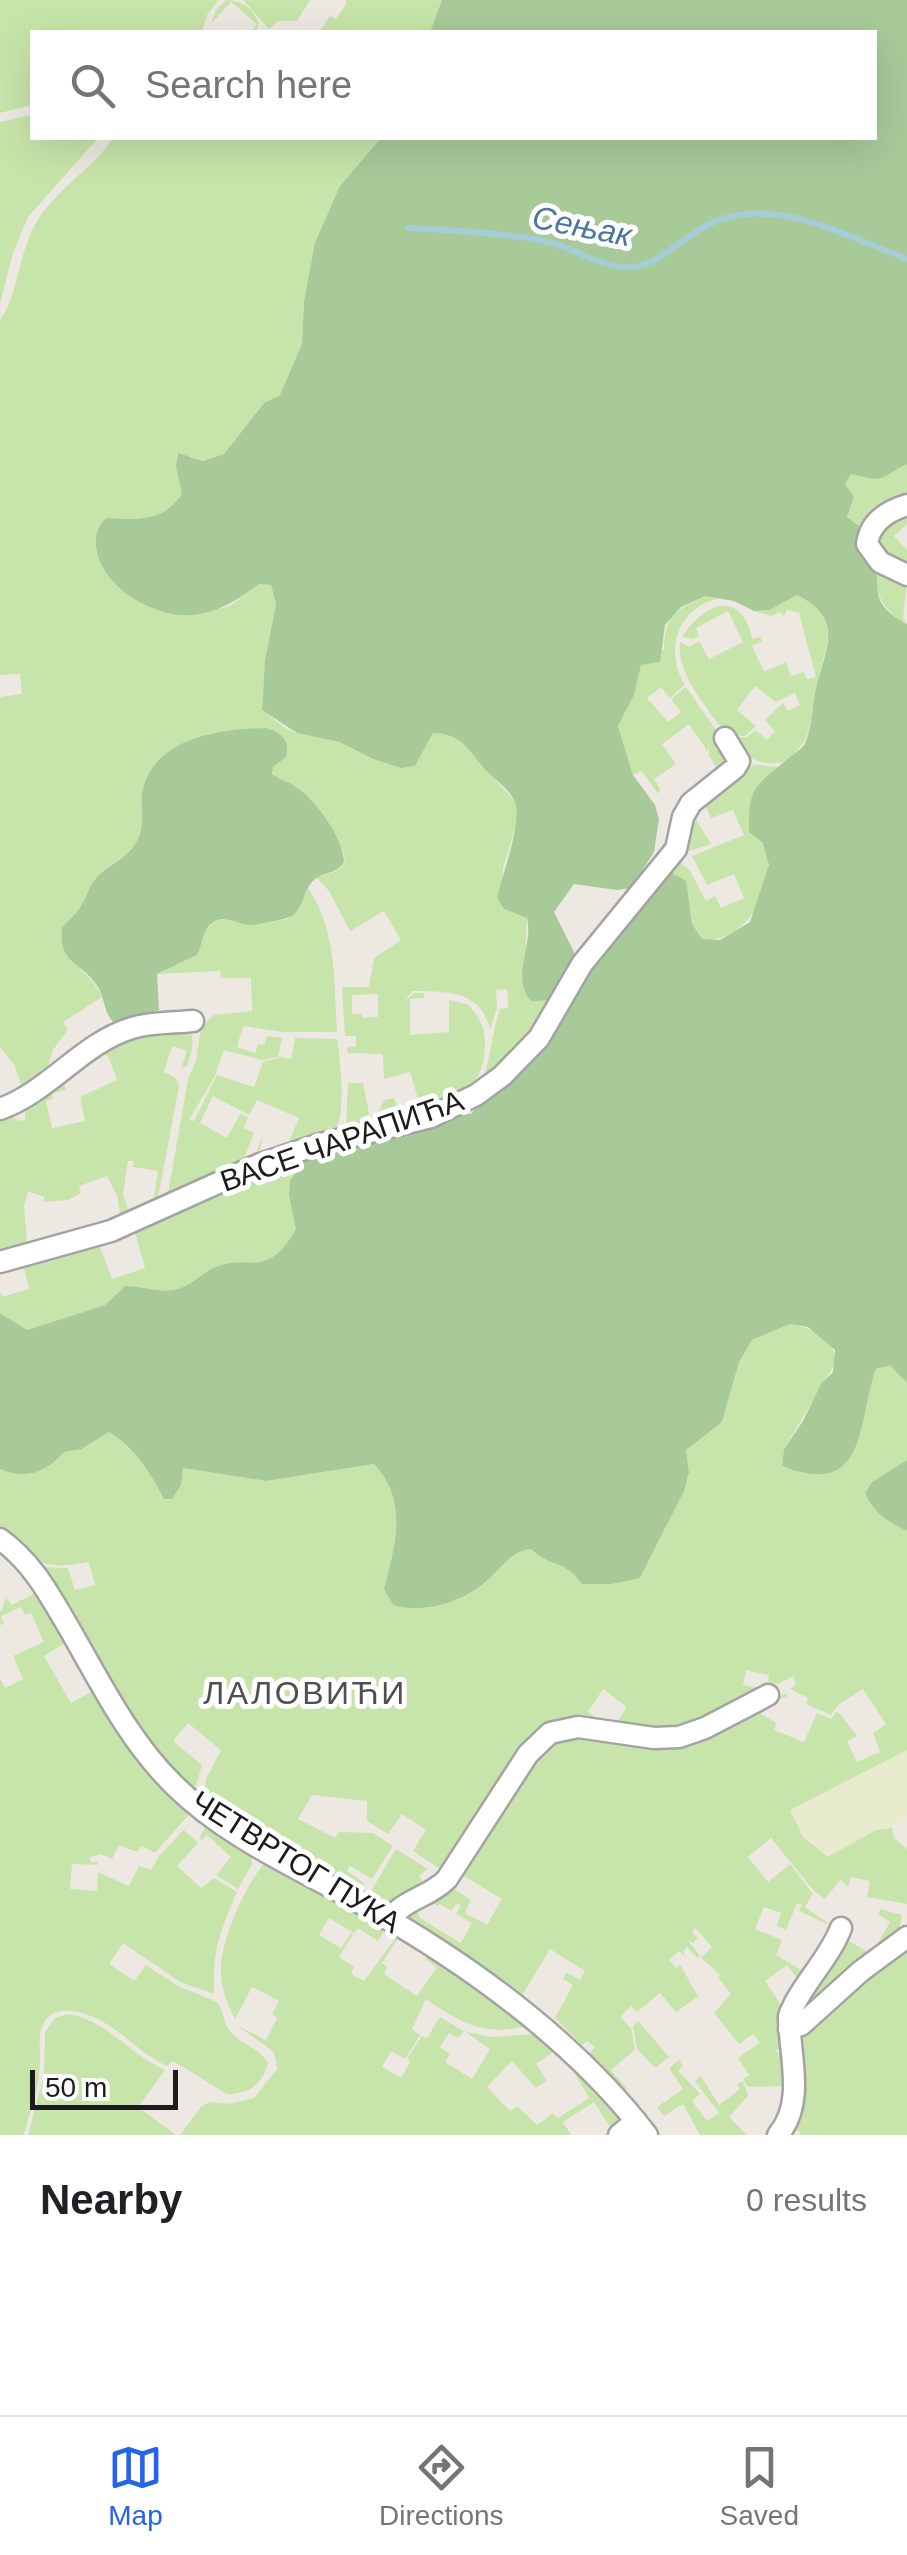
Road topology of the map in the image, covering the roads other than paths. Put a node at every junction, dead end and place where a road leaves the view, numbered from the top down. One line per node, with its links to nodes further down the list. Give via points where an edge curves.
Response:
1 (907, 505): 2 (street, via 879,518 867,544 880,562)
2 (907, 576)
3 (725, 738): 6 (street, ВАСЕ ЧАРАПИЋА, via 739,761 735,768 690,803 676,850 582,964 539,1038 476,1095 431,1117 260,1164 112,1231)
4 (194, 1022): 5 (street, via 126,1030)
5 (0, 1109)
6 (0, 1262)
7 (0, 1539): 9 (street, ЧЕТВРТОГ ПУКА, via 32,1567 130,1731 174,1786 229,1828)
8 (768, 1695): 9 (street, via 679,1737 578,1728 550,1733 528,1754 447,1878 400,1906)
9 (390, 1920): 13 (street, ЧЕТВРТОГ ПУКА, via 527,2014)
10 (842, 1928): 12 (street, via 792,2005)
11 (907, 1937): 12 (street)
12 (789, 2029): 15 (street, via 793,2105)
13 (642, 2128): 14 (street)
14 (619, 2135)
15 (778, 2135)

